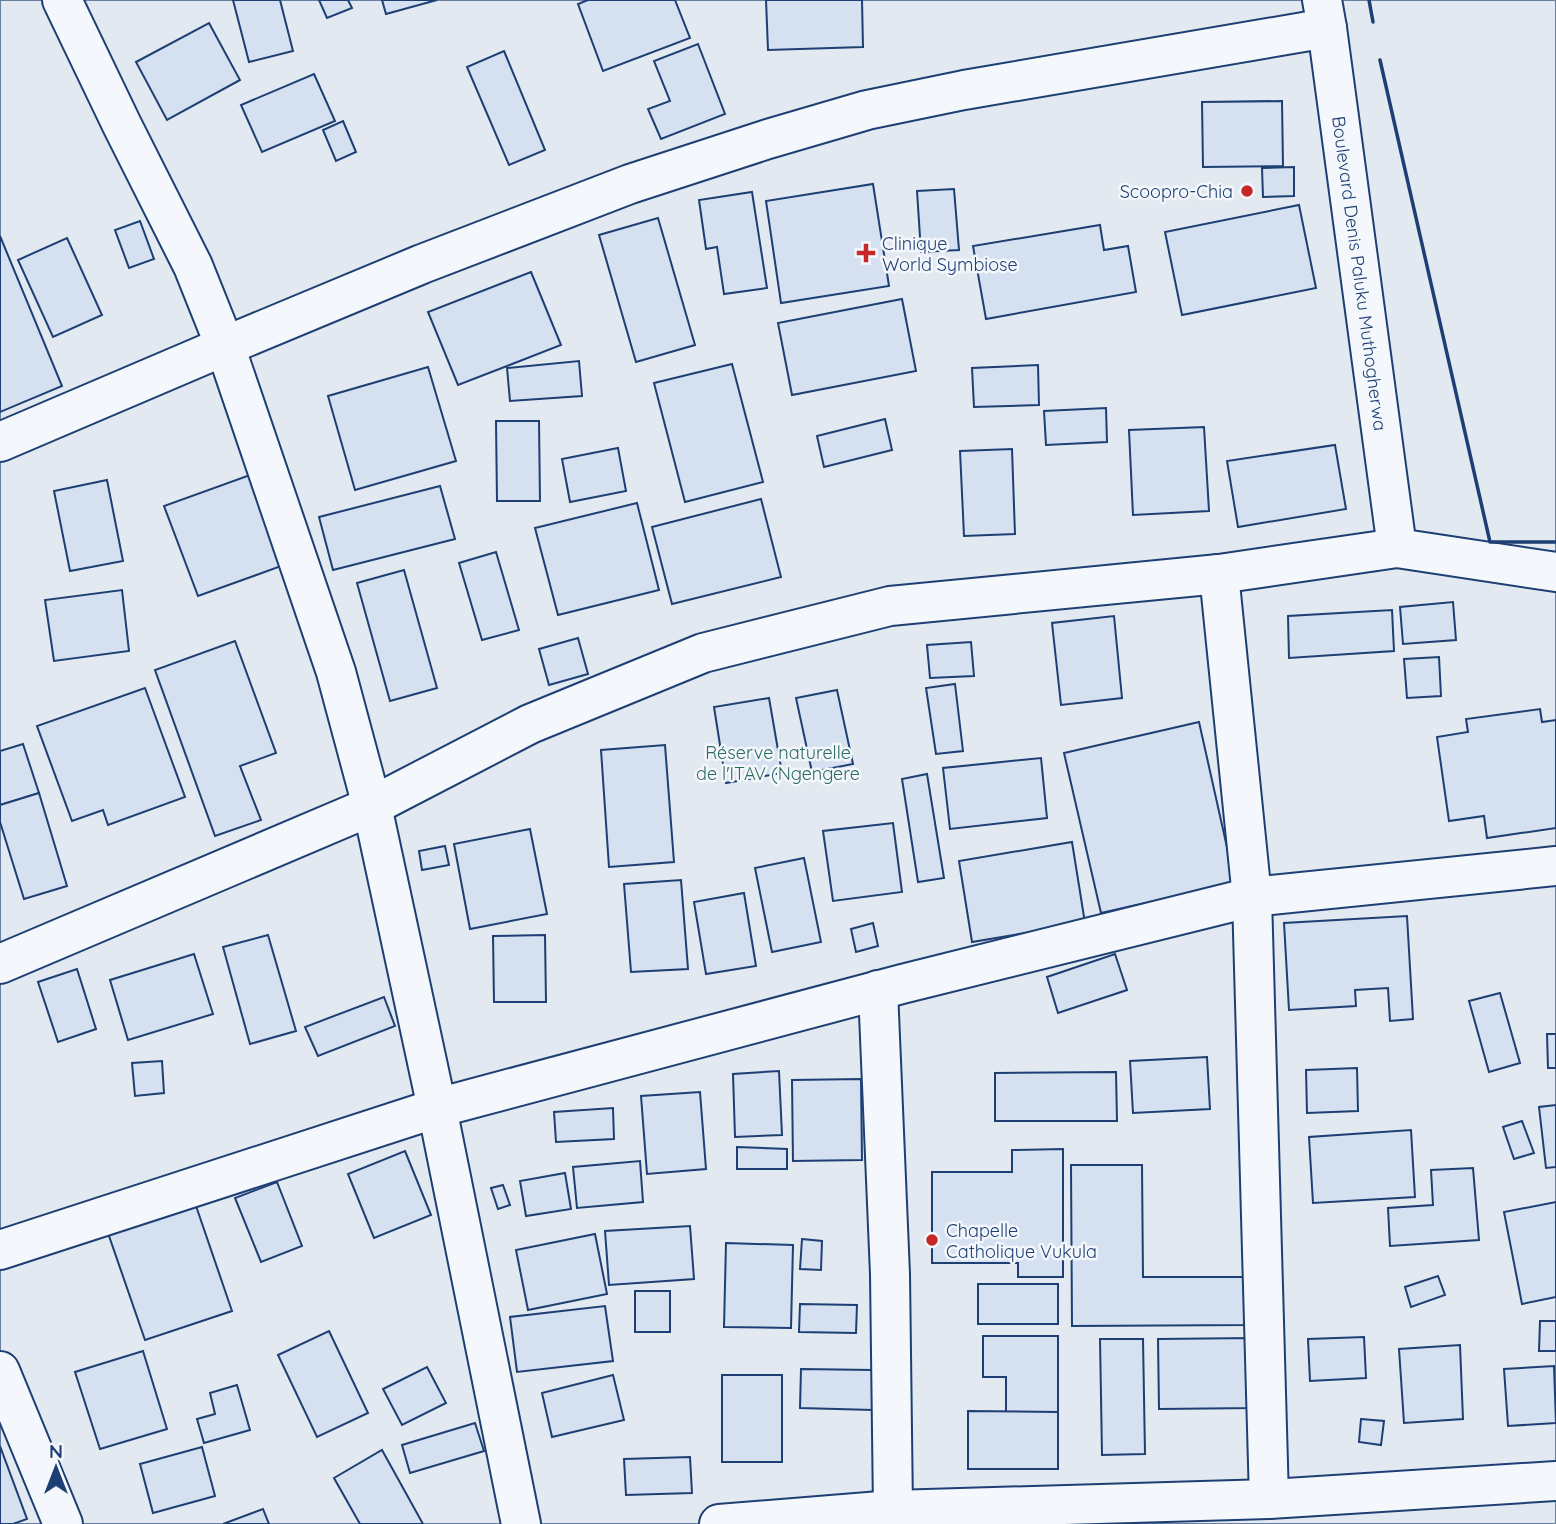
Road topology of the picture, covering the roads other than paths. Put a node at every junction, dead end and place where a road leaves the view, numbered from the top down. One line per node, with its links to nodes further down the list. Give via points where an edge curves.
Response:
1 (62, 0): 3 (street, via 193,266)
2 (1325, 14): 3 (street, via 855,114 768,139 630,184); 5 (street, Boulevard Denis Paluku Muthogherwa)
3 (225, 346): 4 (street); 8 (street, via 335,672)
4 (0, 442)
5 (1397, 548): 6 (street); 7 (street)
6 (1556, 572)
7 (1219, 574): 8 (street, via 890,606 703,653 530,724); 10 (street)
8 (372, 806): 11 (street); 13 (street)
9 (1556, 866): 10 (street)
10 (1252, 897): 12 (street); 17 (street)
11 (0, 964)
12 (878, 990): 13 (street); 18 (street, via 890,1274)
13 (437, 1108): 14 (street); 20 (street)
14 (0, 1250)
15 (0, 1371): 19 (street)
16 (1556, 1481): 17 (street)
17 (1275, 1507): 18 (street)
18 (882, 1515): 21 (street)
19 (63, 1524)
20 (521, 1524)
21 (719, 1524)

